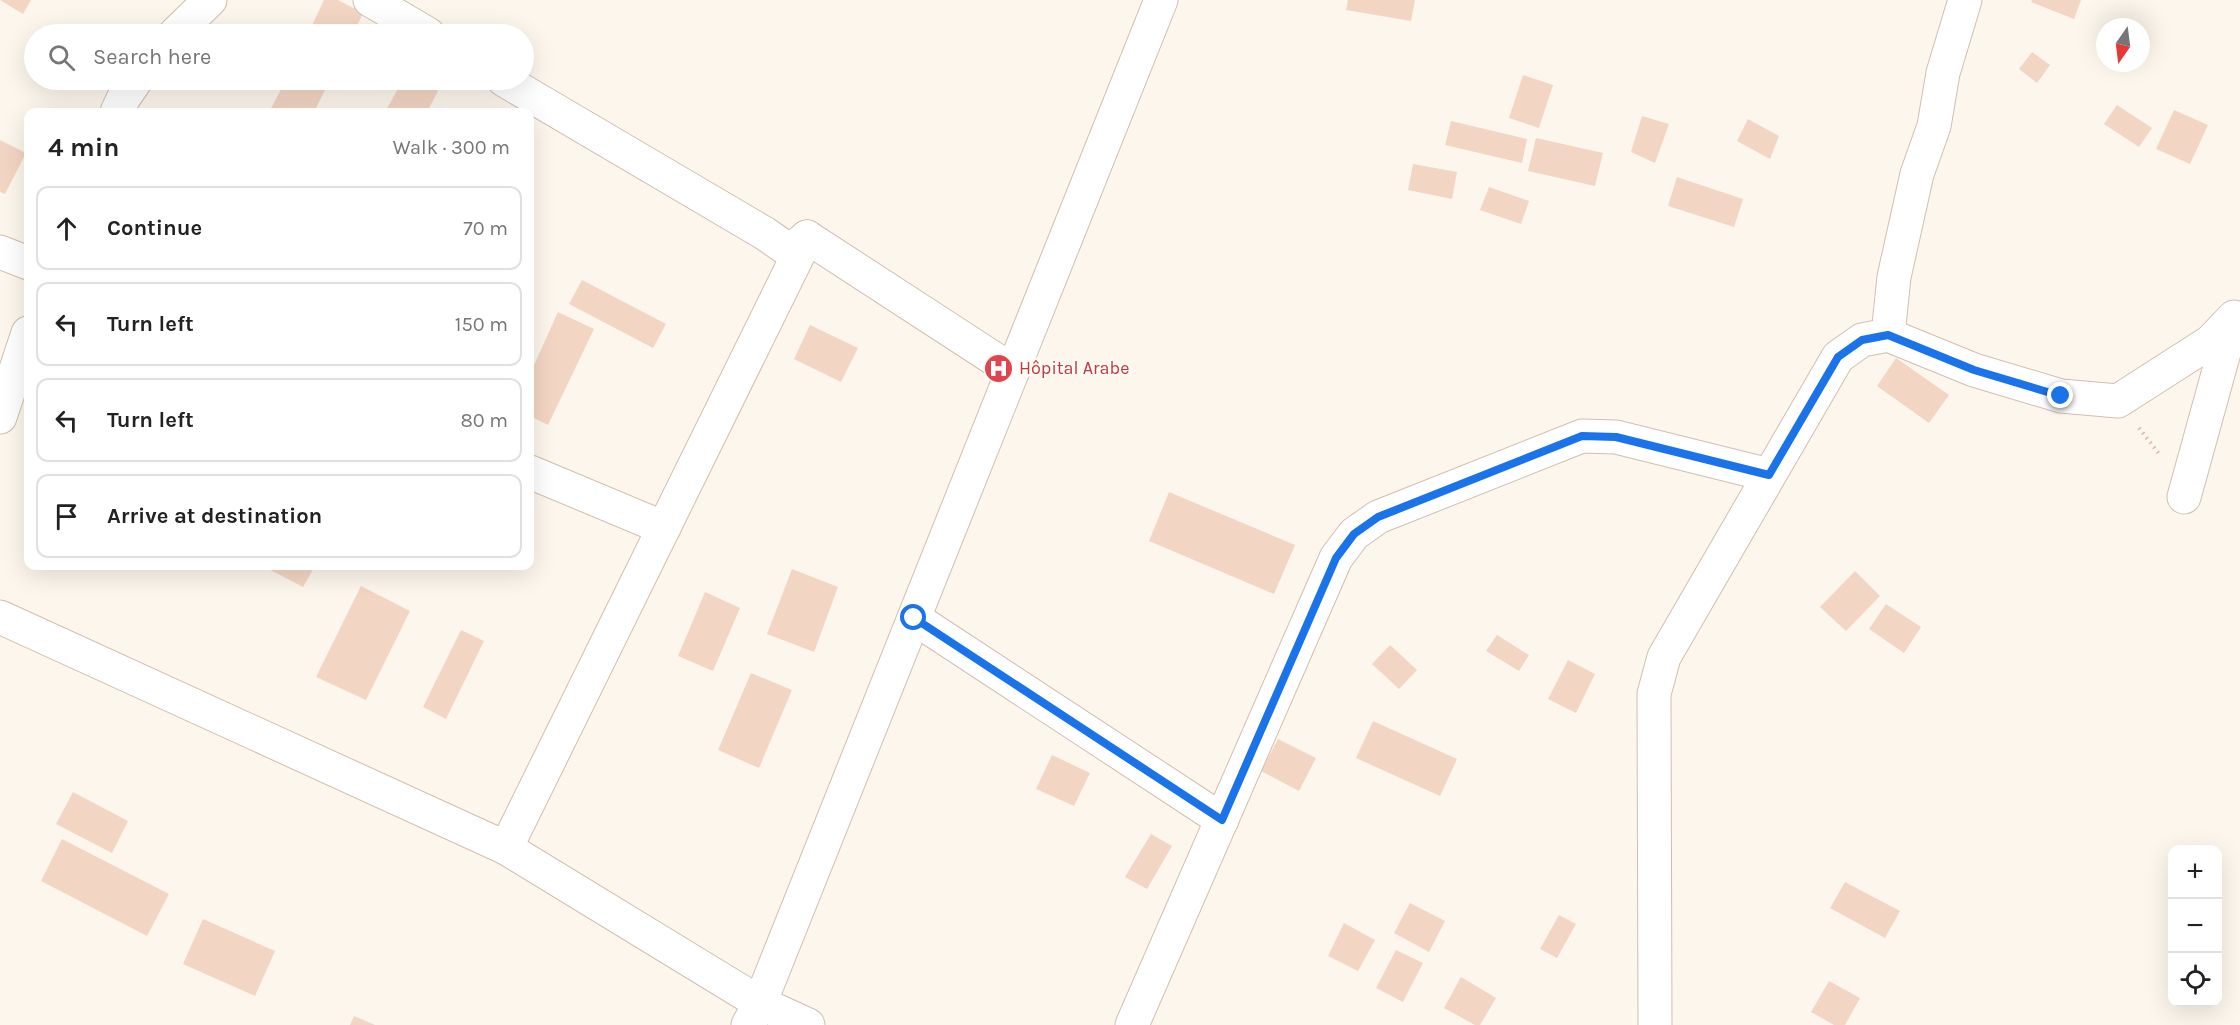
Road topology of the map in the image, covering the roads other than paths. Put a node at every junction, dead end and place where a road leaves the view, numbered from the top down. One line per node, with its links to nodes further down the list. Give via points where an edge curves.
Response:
1 (210, 0): 5 (street)
2 (370, 0): 6 (street)
3 (1161, 0): 16 (street)
4 (1965, 0): 14 (street, via 1943,74 1934,126 1917,174 1894,277)
5 (185, 24)
6 (411, 24)
7 (129, 90): 9 (street)
8 (521, 90): 10 (street, via 790,251)
9 (119, 108)
10 (807, 237): 16 (street); 21 (street)
11 (0, 252): 12 (street)
12 (24, 261)
13 (2237, 311): 14 (street, via 2210,342 2118,401 2061,396 1974,370); 20 (street)
14 (1888, 335): 19 (street, via 1862,340 1838,357)
15 (24, 345): 17 (street)
16 (1013, 371): 23 (street)
17 (0, 417)
18 (534, 474): 21 (street)
19 (1769, 475): 24 (street, via 1616,437 1582,436 1378,517 1354,534 1336,558); 29 (street, via 1664,657 1654,694)
20 (2184, 491)
21 (663, 528): 25 (street)
22 (0, 617): 25 (street)
23 (914, 618): 24 (street); 26 (street)
24 (1222, 820): 28 (street)
25 (506, 848): 26 (street)
26 (754, 1014): 27 (street)
27 (808, 1025)
28 (1132, 1025)
29 (1655, 1025)

